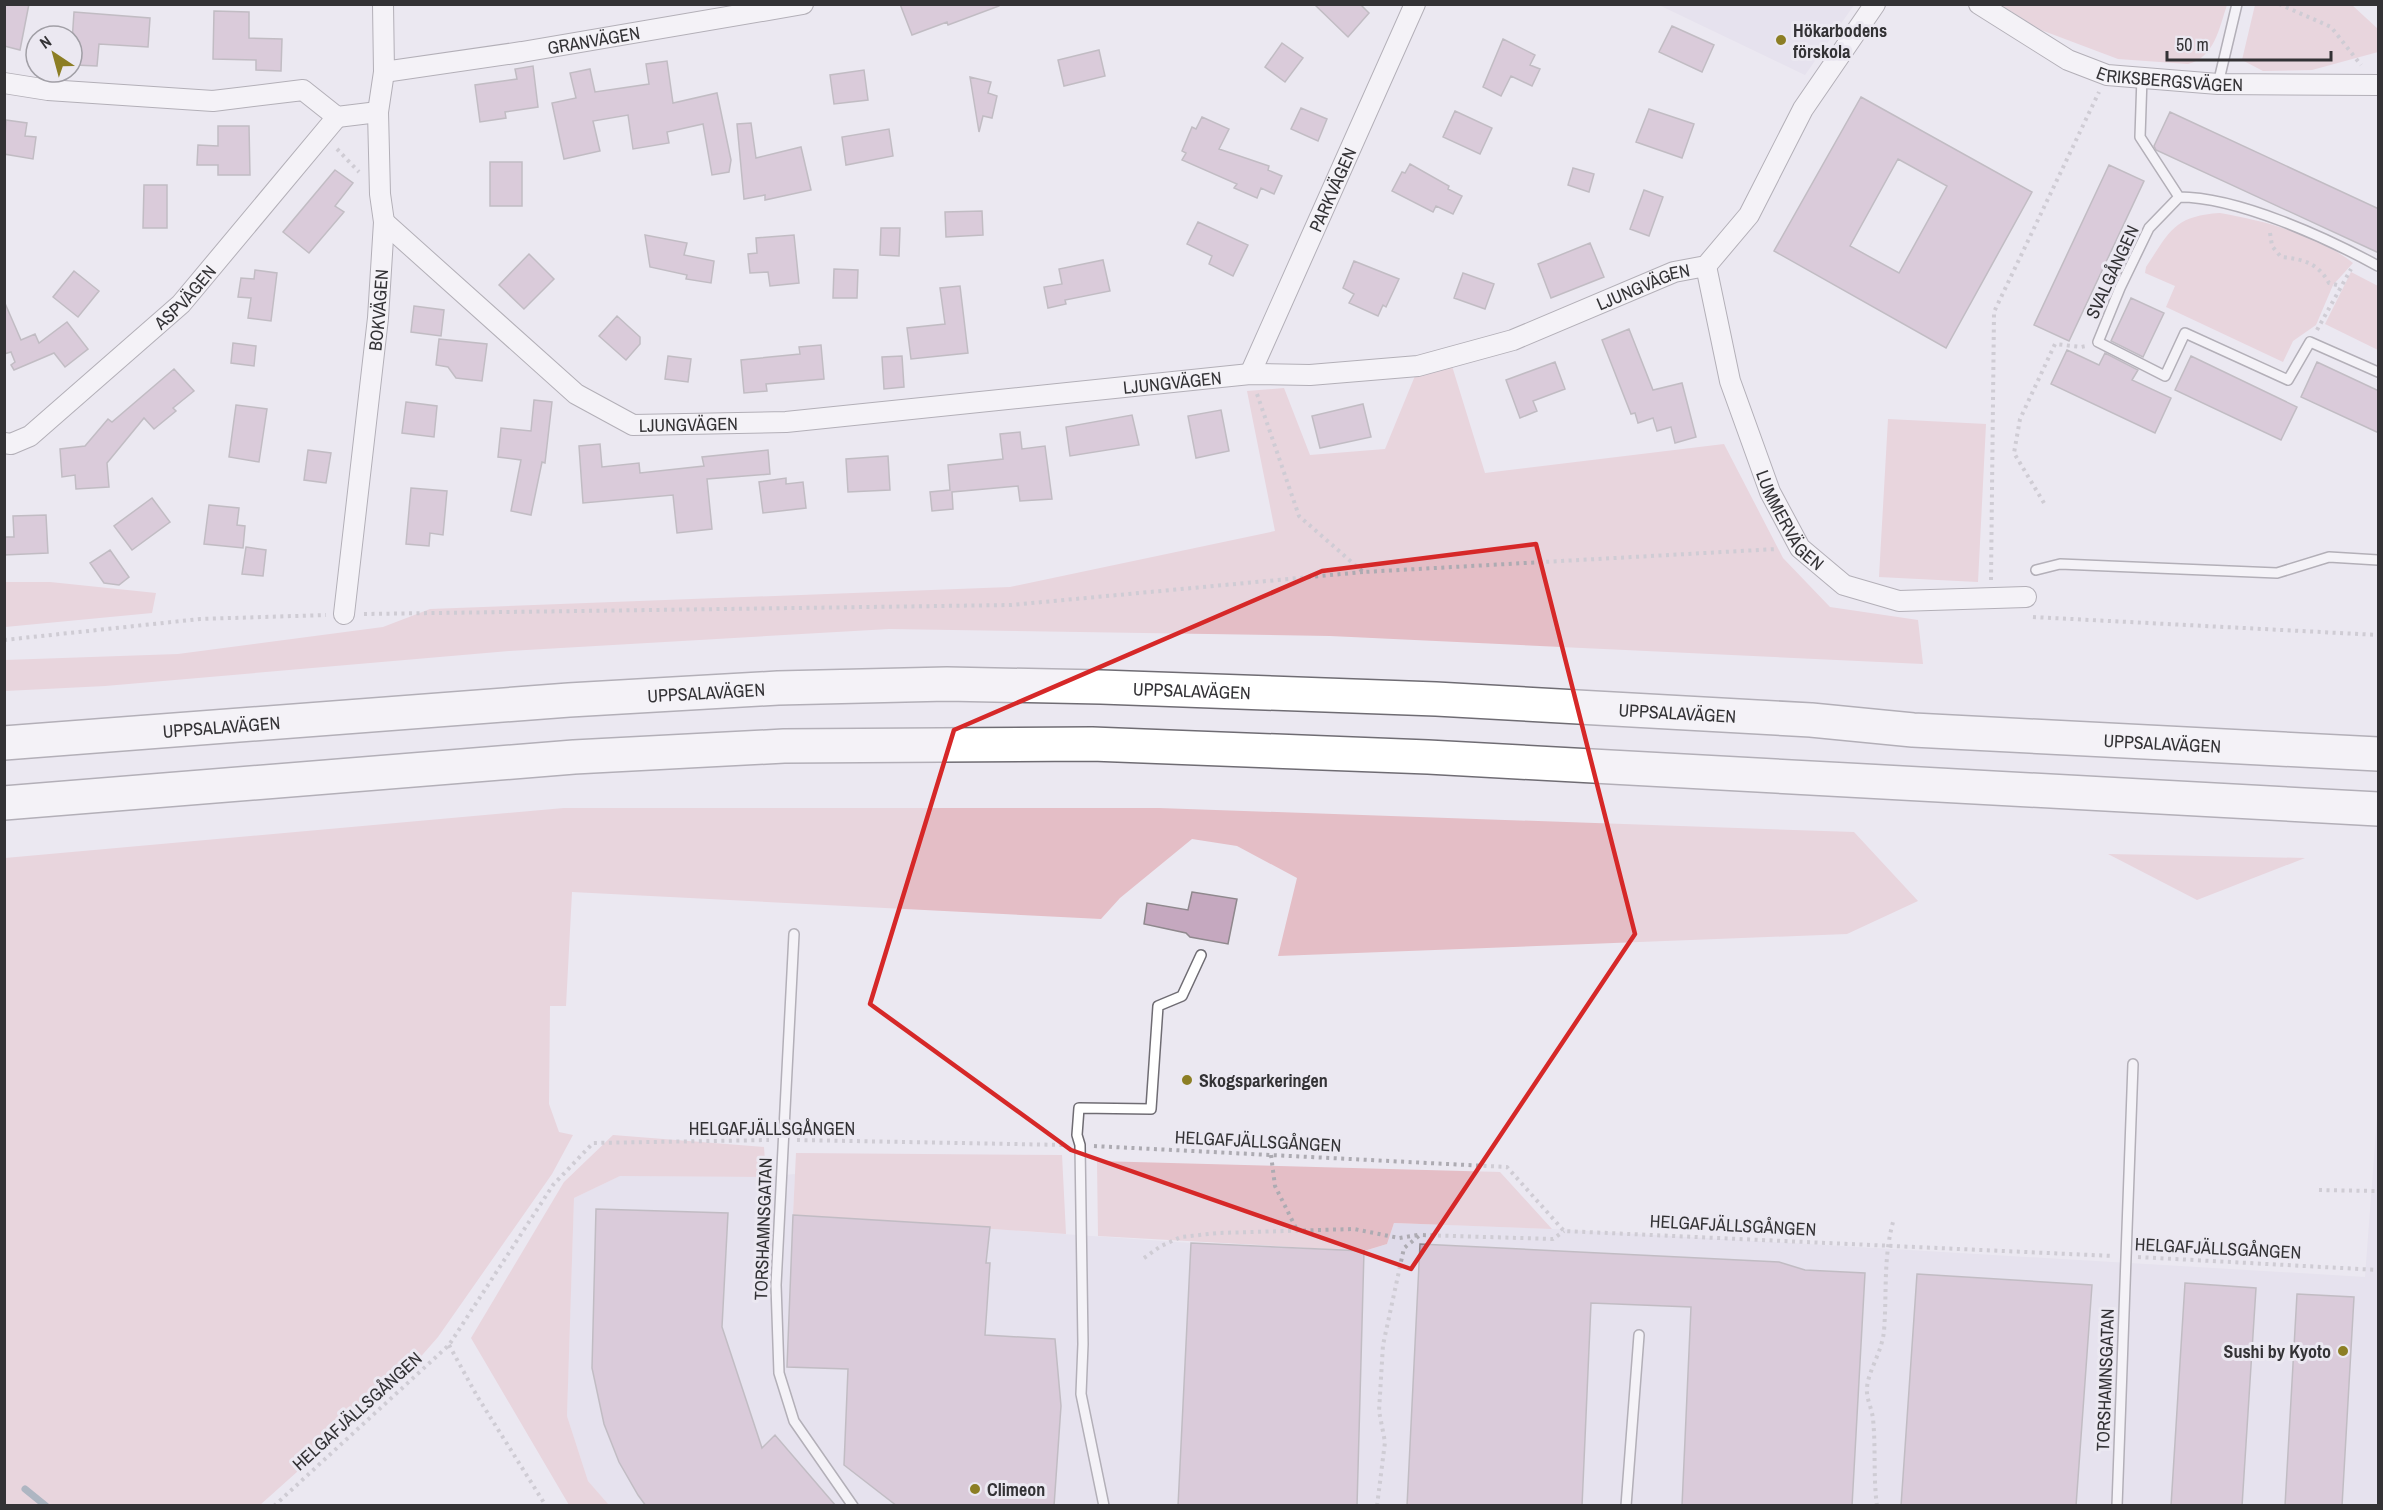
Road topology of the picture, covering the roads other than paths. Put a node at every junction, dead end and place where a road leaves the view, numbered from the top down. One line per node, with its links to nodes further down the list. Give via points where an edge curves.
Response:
1 (383, 4): 7 (street, BOKVÄGEN)
2 (803, 4): 7 (street, GRANVÄGEN)
3 (1415, 4): 19 (street, PARKVÄGEN)
4 (1875, 4): 16 (street, LJUNGVÄGEN, via 1803,109 1749,215)
5 (1979, 4): 8 (street, ERIKSBERGSVÄGEN, via 2068,60 2107,75)
6 (2237, 4): 10 (lane)
7 (384, 72): 12 (street, BOKVÄGEN)
8 (2142, 77): 10 (street, ERIKSBERGSVÄGEN); 14 (lane, via 2140,137)
9 (4, 82): 13 (street, via 48,90 213,101 303,90)
10 (2218, 84): 11 (street, ERIKSBERGSVÄGEN)
11 (2377, 85)
12 (378, 112): 13 (street); 15 (street, BOKVÄGEN)
13 (337, 117): 20 (street, ASPVÄGEN, via 181,304 30,436)
14 (2179, 197): 17 (lane, via 2198,197 2267,216); 18 (lane, SVALGÅNGEN, via 2150,228 2098,342 2164,376 2185,333 2288,380 2310,342)
15 (384, 222): 19 (street, LJUNGVÄGEN, via 576,394 633,425 786,422); 24 (street, BOKVÄGEN, via 378,318)
16 (1706, 266): 19 (street, LJUNGVÄGEN, via 1674,272 1513,340 1418,366 1310,375); 23 (street, LUMMERVÄGEN, via 1730,381 1770,492 1800,548 1844,585 1899,601 1991,599)
17 (2379, 266)
18 (2379, 372)
19 (1250, 374)
20 (4, 443)
21 (2379, 560): 22 (lane, via 2329,557 2277,573 2060,564)
22 (2036, 570)
23 (2025, 606)
24 (344, 614)
25 (4, 743): 26 (highway, UPPSALAVÄGEN, via 580,699 778,687 947,684 1436,699 1811,720 1913,730)
26 (2379, 754)
27 (4, 803): 28 (highway, via 574,757 749,748 1092,744 1440,757)
28 (2379, 809)
29 (794, 934): 33 (lane, TORSHAMNSGATAN, via 776,1285 779,1373 794,1421)
30 (1201, 955): 34 (lane, via 1182,996 1158,1006 1151,1109 1079,1108 1081,1394)
31 (2133, 1064): 36 (lane, TORSHAMNSGATAN)
32 (1639, 1335): 35 (lane)
33 (853, 1506)
34 (1104, 1506)
35 (1626, 1506)
36 (2117, 1506)

